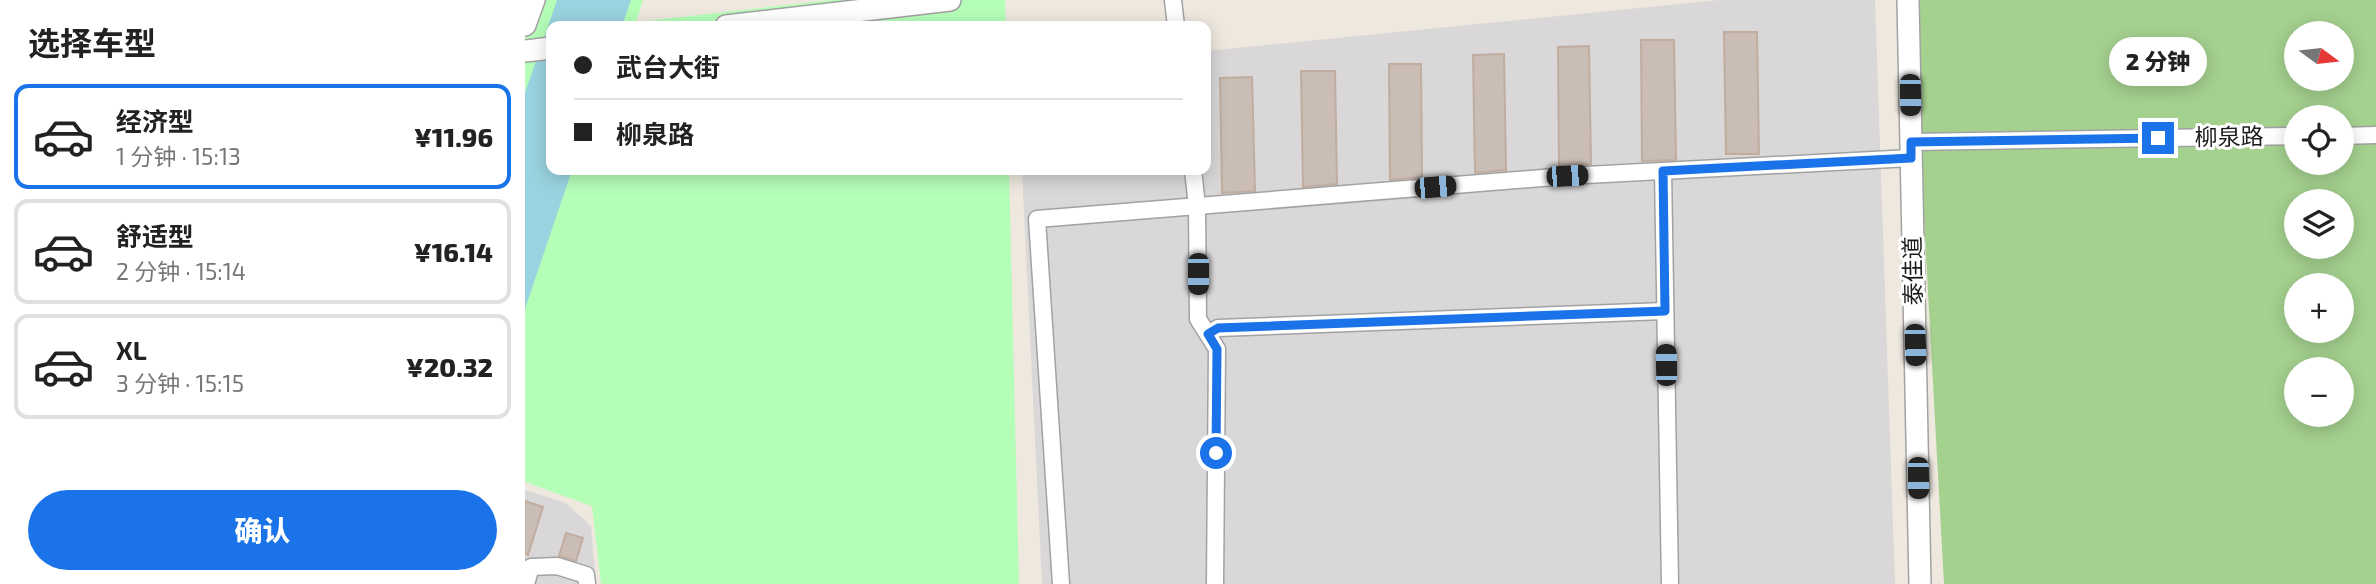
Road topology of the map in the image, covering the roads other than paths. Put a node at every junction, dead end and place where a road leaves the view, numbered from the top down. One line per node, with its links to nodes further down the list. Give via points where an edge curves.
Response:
1 (534, 0): 7 (street)
2 (950, 0): 5 (street)
3 (1173, 0): 6 (street)
4 (1908, 0): 11 (street, 泰佳道)
5 (769, 21)
6 (1175, 21)
7 (525, 25)
8 (2376, 135): 10 (street)
9 (2284, 136): 11 (street, 柳泉路)
10 (2354, 136)
11 (1911, 150): 12 (street, 柳泉路); 22 (street, 泰佳道)
12 (1663, 171): 14 (street, 柳泉路); 15 (street)
13 (1194, 175): 14 (street)
14 (1197, 206): 16 (street, via 1198,319); 19 (street, 柳泉路, via 1037,219)
15 (1665, 311): 16 (street, via 1244,326 1218,328); 21 (street)
16 (1208, 334): 20 (street, via 1217,349)
17 (526, 584): 18 (street, via 531,567 557,566 586,575)
18 (587, 584)
19 (1061, 584)
20 (1215, 584)
21 (1670, 584)
22 (1920, 584)

